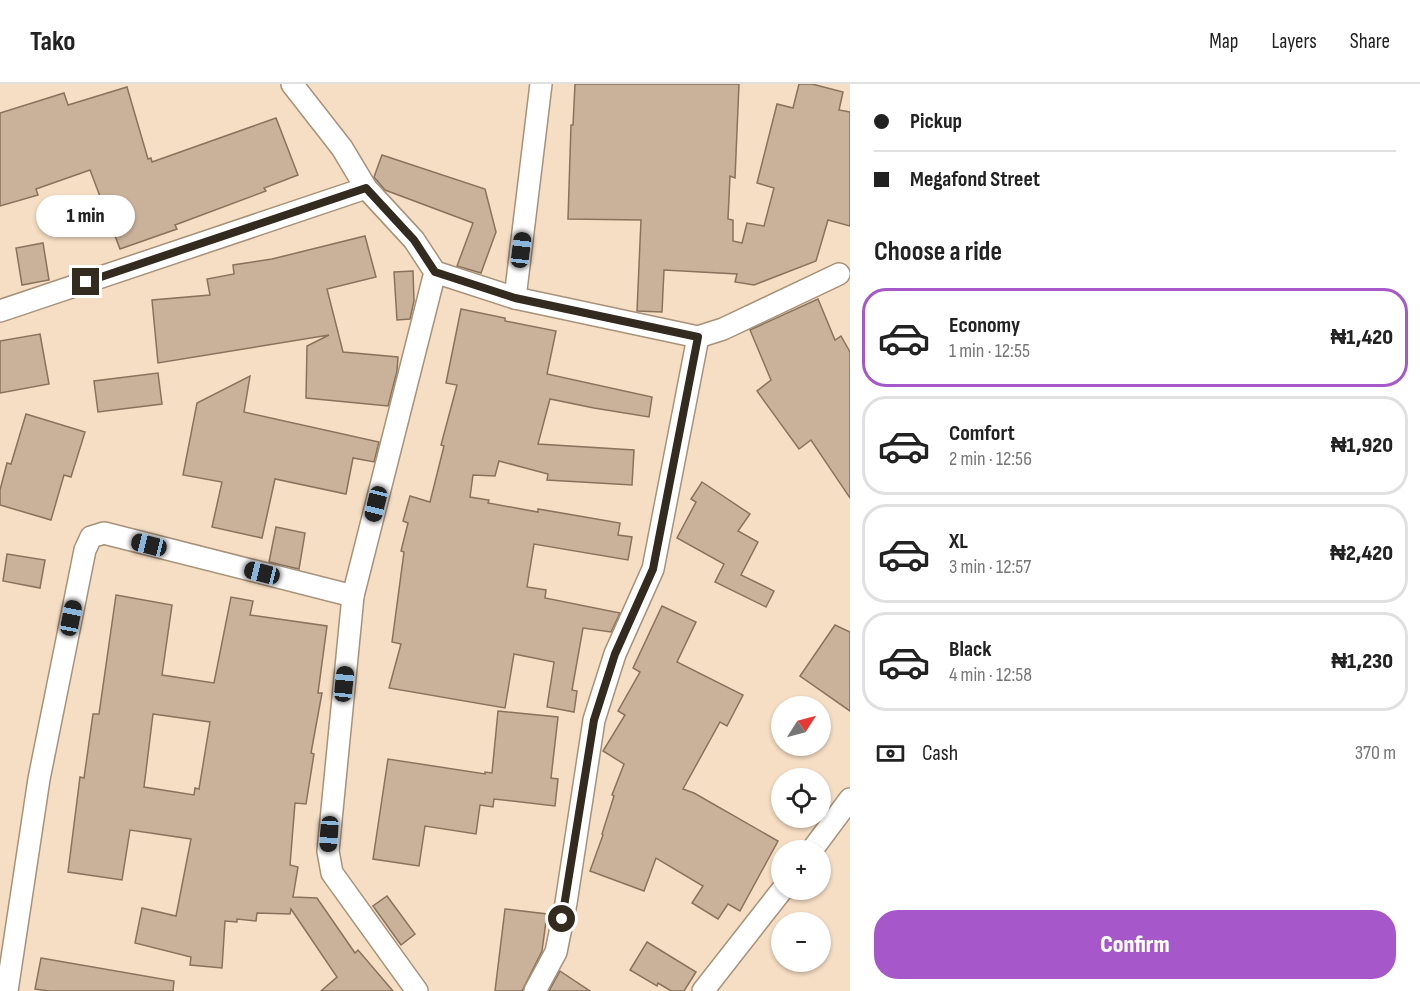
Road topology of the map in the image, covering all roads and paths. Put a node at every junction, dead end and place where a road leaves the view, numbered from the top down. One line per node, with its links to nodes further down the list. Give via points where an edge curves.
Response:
1 (292, 84): 3 (street, via 342,148)
2 (541, 84): 6 (street)
3 (366, 188): 4 (street, via 414,240); 7 (street)
4 (435, 272): 6 (street); 9 (street)
5 (840, 274): 8 (street)
6 (515, 298): 8 (street)
7 (0, 311)
8 (698, 337): 15 (street, via 653,569 615,654 594,720 556,952)
9 (353, 596): 13 (street, via 104,533 91,537 85,550 39,779); 14 (street, via 328,851 332,873)
10 (850, 799): 11 (street)
11 (819, 840)
12 (774, 900): 16 (street)
13 (7, 991)
14 (417, 991)
15 (534, 991)
16 (703, 991)

